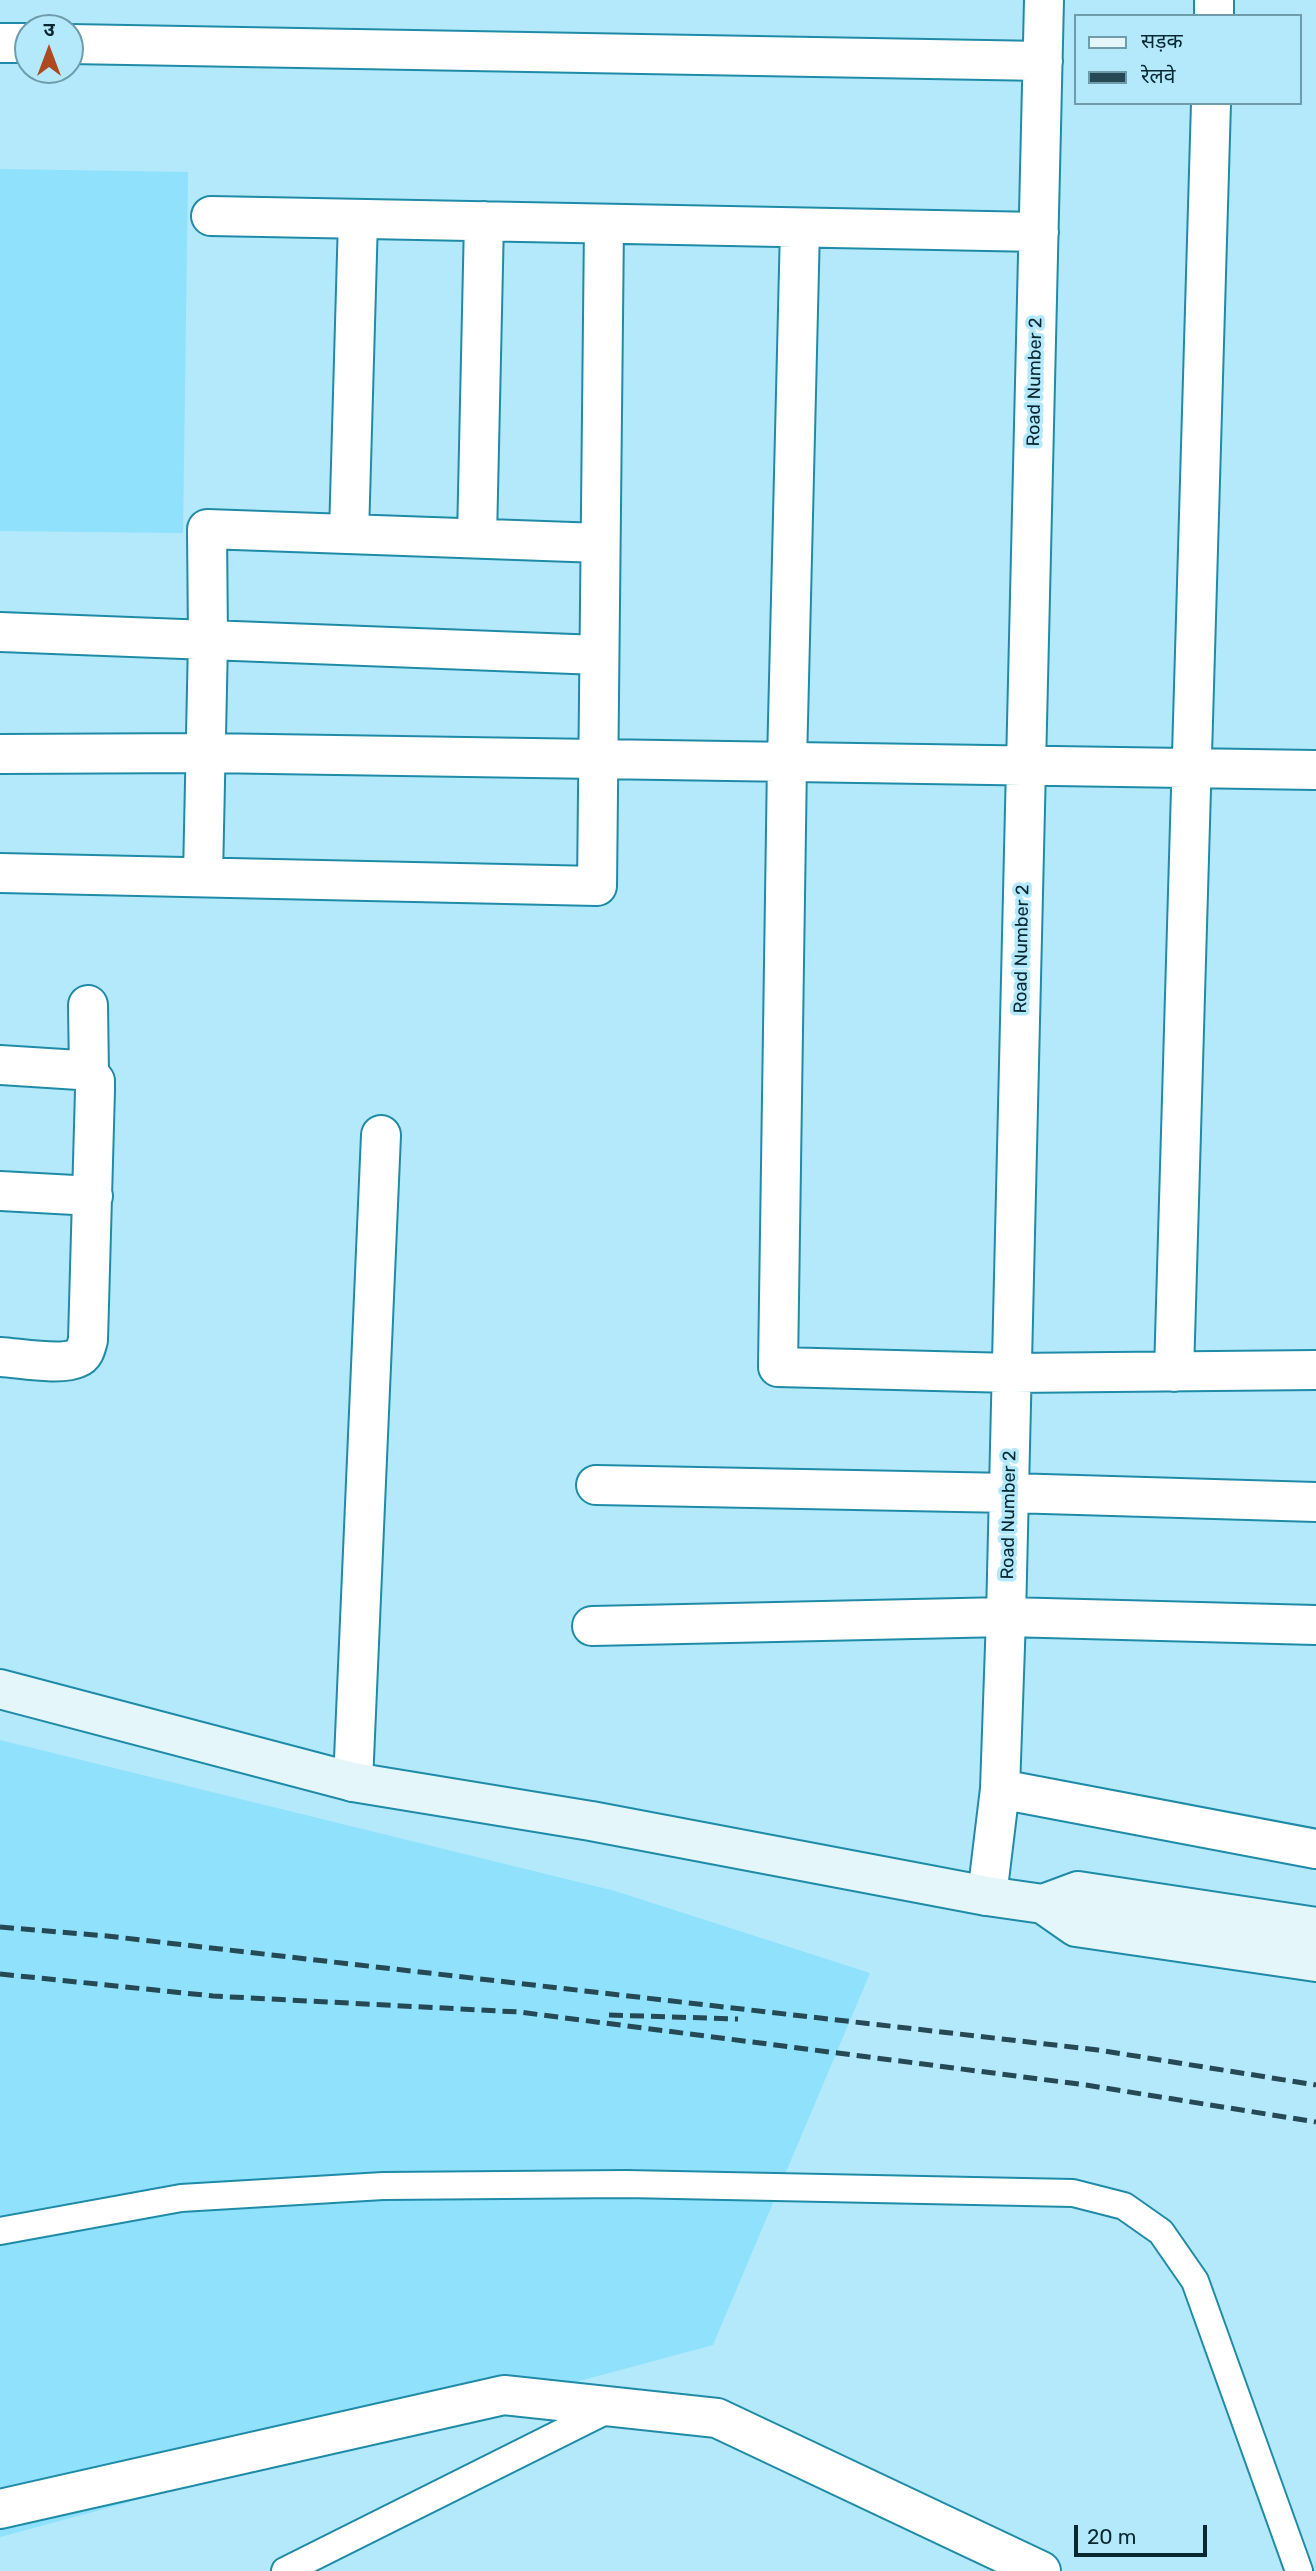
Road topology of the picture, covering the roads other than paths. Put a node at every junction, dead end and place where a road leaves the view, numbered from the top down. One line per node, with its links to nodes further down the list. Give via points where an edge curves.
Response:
1 (1044, 0): 3 (street, Road Number 2)
2 (84, 44): 3 (street)
3 (1043, 61): 10 (street, Road Number 2)
4 (1211, 105): 22 (street)
5 (211, 216): 6 (street)
6 (358, 219): 7 (street); 11 (street)
7 (484, 221): 8 (street); 12 (street)
8 (604, 224): 9 (street); 13 (street)
9 (800, 228): 10 (street); 20 (street)
10 (1039, 232): 21 (street, Road Number 2)
11 (349, 534): 12 (street); 15 (street, via 207,529)
12 (477, 538): 13 (street)
13 (600, 543): 16 (street)
14 (0, 632): 15 (street)
15 (208, 641): 16 (street); 17 (street)
16 (598, 654): 19 (street)
17 (205, 753): 18 (street); 19 (street); 25 (street)
18 (0, 754)
19 (597, 759): 20 (street); 25 (street, via 597,886)
20 (787, 762): 21 (street); 35 (street, via 778,1367)
21 (1026, 766): 22 (street); 35 (street, Road Number 2)
22 (1192, 768): 23 (street); 34 (street)
23 (1316, 770)
24 (0, 873): 25 (street)
25 (203, 876)
26 (88, 1005): 28 (street)
27 (0, 1065): 28 (street)
28 (89, 1073): 31 (street, via 96,1090)
29 (381, 1135): 43 (street)
30 (0, 1191): 31 (street)
31 (93, 1196): 32 (street, via 85,1352 64,1361)
32 (0, 1357)
33 (1316, 1370): 34 (street)
34 (1174, 1371): 35 (street)
35 (1012, 1373): 37 (street, Road Number 2)
36 (596, 1485): 37 (street)
37 (1010, 1493): 38 (street); 39 (street, Road Number 2)
38 (1316, 1502)
39 (1006, 1617): 40 (street); 41 (street); 44 (street, Road Number 2)
40 (1316, 1625)
41 (592, 1626)
42 (0, 1689): 43 (street)
43 (353, 1782): 46 (street)
44 (1000, 1789): 45 (street); 46 (street, Road Number 2)
45 (1316, 1849)
46 (988, 1896): 47 (street)
47 (1043, 1904): 48 (street, via 1078,1891); 49 (street, via 1076,1927)
48 (1316, 1927)
49 (1316, 1962)
50 (0, 2231): 55 (lane, via 181,2198 383,2186 626,2184 1073,2193 1124,2206 1161,2232 1195,2281)
51 (615, 2407): 52 (street, via 505,2395); 53 (lane); 54 (street, via 717,2418)
52 (0, 2510)
53 (285, 2571)
54 (1041, 2571)
55 (1298, 2571)

